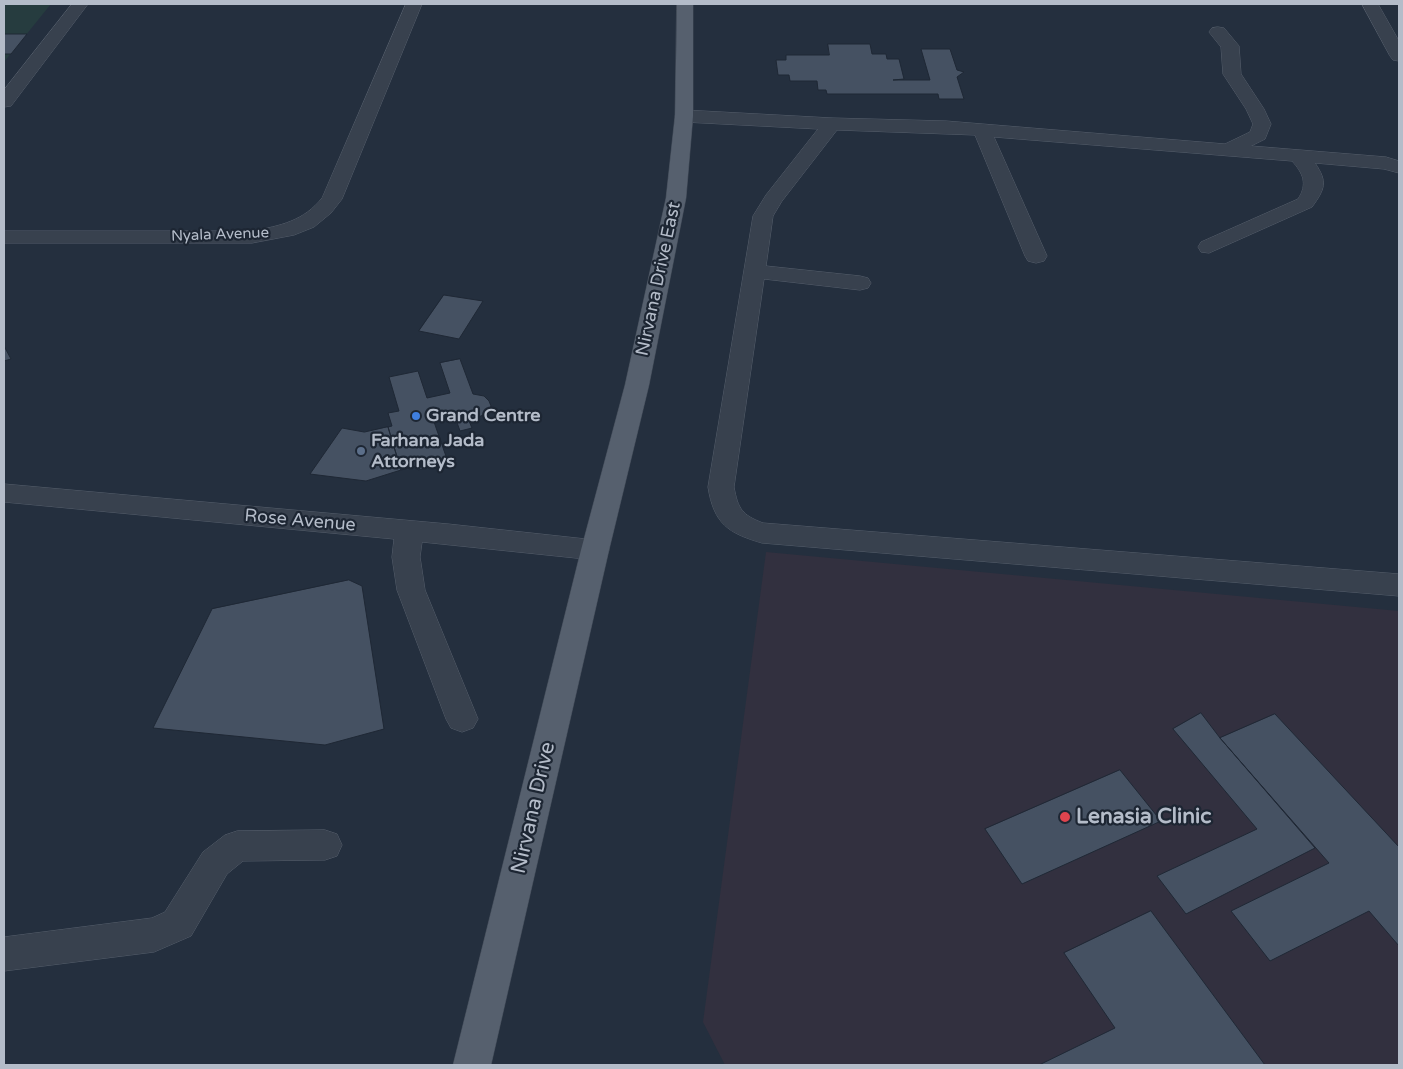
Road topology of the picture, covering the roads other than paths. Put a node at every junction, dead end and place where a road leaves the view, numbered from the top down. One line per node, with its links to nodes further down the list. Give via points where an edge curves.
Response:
1 (80, 4): 7 (street)
2 (414, 4): 14 (street, Nyala Avenue, via 332,199 322,213 305,224 252,237)
3 (685, 4): 8 (main road, Nirvana Drive East)
4 (1370, 4): 6 (street)
5 (1218, 32): 11 (street, via 1230,46 1232,74 1262,124 1258,135)
6 (1399, 56)
7 (4, 102)
8 (684, 116): 9 (street); 21 (main road, Nirvana Drive East, via 674,208 637,385)
9 (832, 124): 10 (street); 17 (street, via 763,216)
10 (982, 130): 11 (street); 16 (street)
11 (1228, 150): 12 (street)
12 (1298, 156): 13 (street, via 1386,163); 15 (street, via 1310,168 1314,180 1313,193 1305,202)
13 (1399, 167)
14 (4, 237)
15 (1209, 246)
16 (1036, 256)
17 (755, 272): 18 (street); 22 (street, via 721,487 723,504 731,518 746,528 772,534)
18 (860, 283)
19 (4, 494): 20 (street, Rose Avenue)
20 (409, 531): 21 (street, Rose Avenue); 23 (street, via 406,557 411,590)
21 (596, 550): 26 (main road, Nirvana Drive)
22 (1399, 585)
23 (462, 718)
24 (325, 845): 25 (street, via 236,846 215,863 178,924 154,935)
25 (4, 954)
26 (472, 1065)

